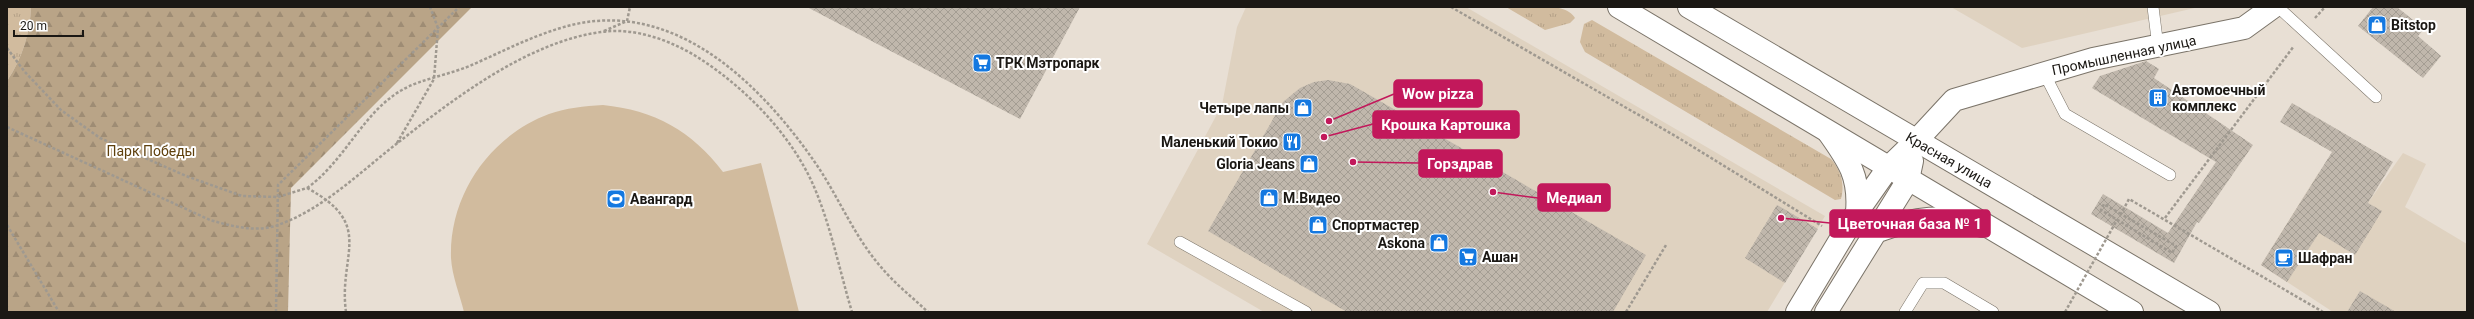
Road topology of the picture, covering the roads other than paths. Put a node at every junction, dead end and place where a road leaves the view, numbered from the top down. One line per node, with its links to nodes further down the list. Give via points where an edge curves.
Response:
1 (1619, 7): 9 (main road)
2 (1689, 7): 10 (main road, Красная улица)
3 (2153, 7): 6 (lane)
4 (2273, 7): 6 (main road, Промышленная улица, via 2244,28)
5 (2278, 7): 8 (lane)
6 (2158, 47): 7 (main road, Промышленная улица, via 2093,59)
7 (2044, 73): 10 (main road, Промышленная улица, via 1954,100); 12 (lane, via 2065,114)
8 (2376, 97)
9 (1829, 133): 11 (main road); 14 (main road, via 1854,174 1858,197)
10 (1916, 141): 11 (main road, Промышленная улица); 13 (main road); 24 (main road, Красная улица)
11 (1888, 168): 13 (main road); 14 (main road, Промышленная улица)
12 (2170, 175)
13 (1908, 180): 15 (main road); 16 (main road)
14 (1857, 212): 20 (main road, Промышленная улица)
15 (1878, 231): 16 (main road, via 1904,222 1948,217); 18 (main road)
16 (1995, 231): 23 (main road)
17 (1180, 242): 19 (lane)
18 (1830, 311)
19 (1306, 312)
20 (1797, 312)
21 (1905, 312): 22 (lane, via 1923,283 1944,283)
22 (1992, 312)
23 (2132, 312)
24 (2209, 312)

